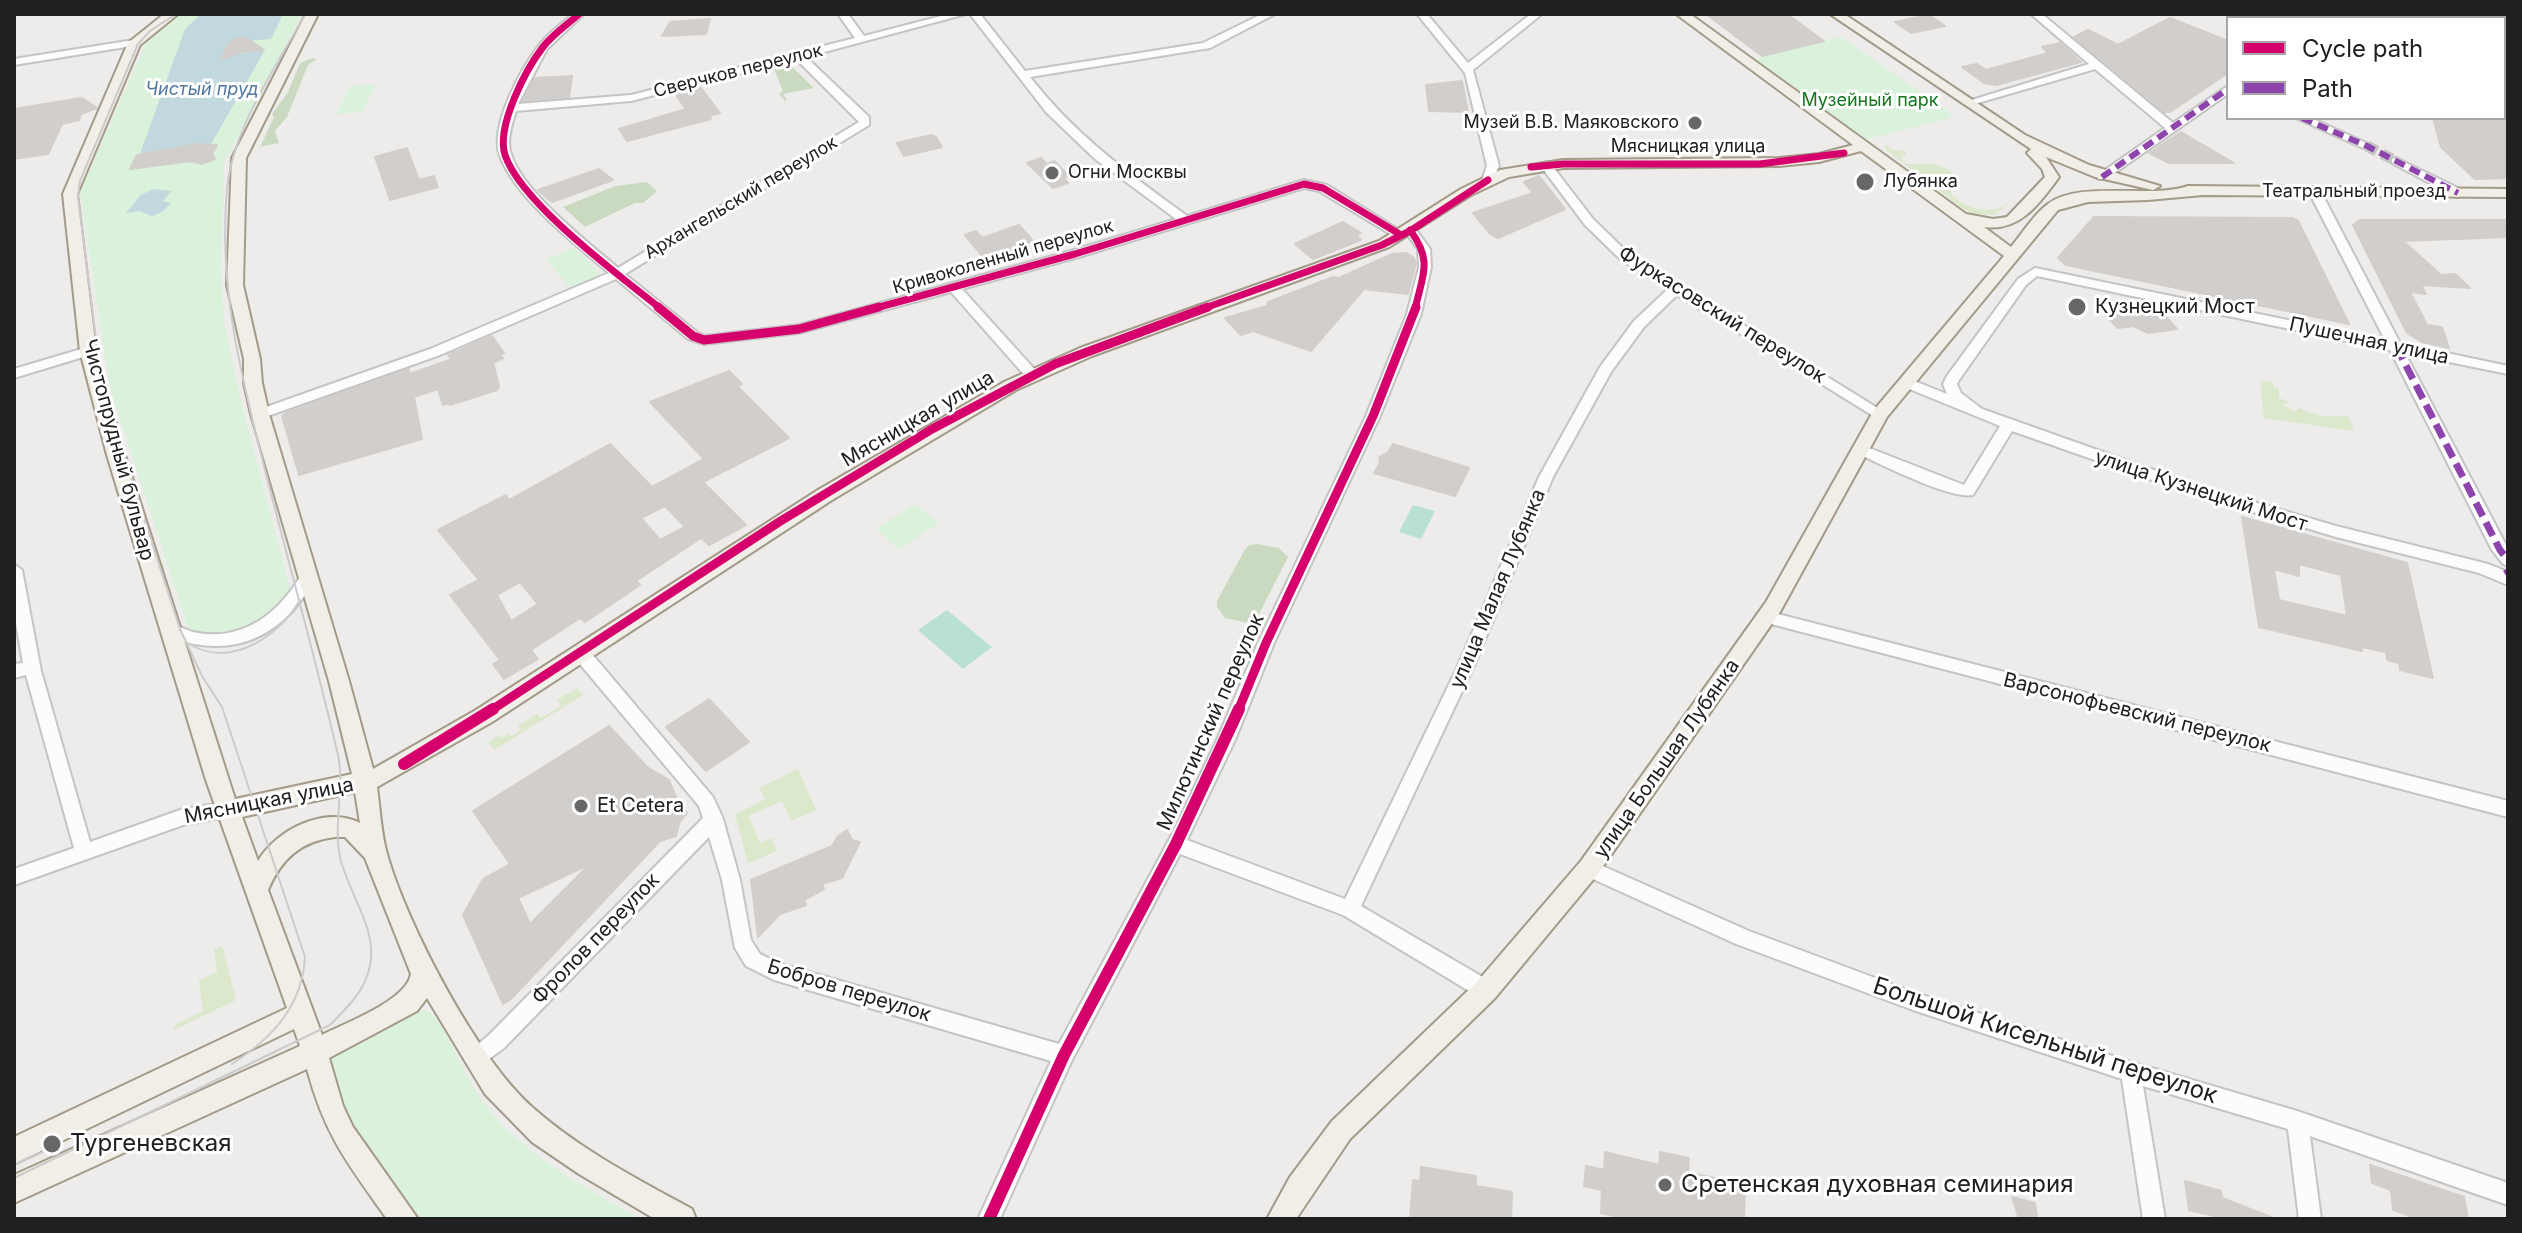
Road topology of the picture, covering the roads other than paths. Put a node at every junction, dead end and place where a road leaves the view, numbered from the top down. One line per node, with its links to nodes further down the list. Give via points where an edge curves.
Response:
1 (172, 14): 14 (main road, Чистопрудный бульвар)
2 (312, 14): 50 (main road, via 239,158 235,285)
3 (579, 14): 22 (street, Кривоколенный переулок, via 543,48)
4 (843, 14): 13 (street)
5 (961, 14): 13 (street, Сверчков переулок)
6 (975, 14): 19 (street)
7 (1270, 14): 19 (street, via 1206,46)
8 (1422, 14): 18 (street)
9 (1537, 14): 18 (street)
10 (1682, 14): 27 (main road)
11 (1836, 14): 21 (main road)
12 (2036, 14): 17 (street)
13 (861, 39): 15 (street, Сверчков переулок)
14 (134, 43): 16 (street); 44 (main road, Чистопрудный бульвар, via 70,194)
15 (799, 56): 22 (street, Сверчков переулок, via 618,100); 40 (street, Архангельский переулок, via 865,123)
16 (14, 62)
17 (2097, 65): 21 (street); 24 (street)
18 (1467, 69): 31 (street, via 1493,166)
19 (1023, 75): 37 (street, via 1099,157)
20 (2226, 90): 24 (street)
21 (1967, 103): 25 (main road)
22 (512, 108): 40 (street, Кривоколенный переулок, via 504,148 514,173 547,210)
23 (2307, 120): 26 (street)
24 (2171, 127): 30 (street)
25 (2020, 138): 30 (main road); 36 (main road, via 2052,172 2048,182 2012,221 1987,223)
26 (2367, 146)
27 (1862, 147): 29 (main road, Мясницкая улица, via 1760,164); 36 (main road)
28 (2396, 161): 34 (street)
29 (1546, 165): 31 (main road, Мясницкая улица); 42 (street, Фуркасовский переулок, via 1618,251)
30 (2102, 177): 32 (main road)
31 (1488, 180): 38 (main road, Мясницкая улица)
32 (2200, 191): 33 (main road, Театральный проезд); 39 (main road, улица Большая Лубянка, via 2068,200 2053,207)
33 (2315, 192): 34 (main road, Театральный проезд); 43 (street)
34 (2458, 193): 35 (main road, Театральный проезд)
35 (2508, 193)
36 (1956, 214): 39 (main road)
37 (1186, 221): 38 (street, Кривоколенный переулок, via 1311,184); 41 (street, Кривоколенный переулок)
38 (1406, 233): 47 (main road, Мясницкая улица); 66 (street, Милютинский переулок, via 1424,249 1425,267 1404,343)
39 (2008, 258): 48 (main road, улица Большая Лубянка)
40 (619, 272): 41 (street, Кривоколенный переулок, via 704,340 789,331); 50 (street, Архангельский переулок, via 432,353)
41 (954, 287): 47 (street)
42 (1676, 289): 51 (street, Фуркасовский переулок); 72 (street, улица Малая Лубянка, via 1625,340 1546,477 1454,693)
43 (2396, 346): 45 (street, Пушечная улица); 49 (street, Пушечная улица, via 2031,273 1950,384 1955,396); 55 (street)
44 (88, 351): 46 (street); 58 (main road, Чистопрудный бульвар)
45 (2508, 370)
46 (14, 374)
47 (1032, 375): 59 (main road, Мясницкая улица, via 849,480)
48 (1907, 383): 49 (street, улица Кузнецкий Мост); 51 (main road, улица Большая Лубянка)
49 (1976, 412): 52 (street, улица Кузнецкий Мост)
50 (260, 414): 56 (main road)
51 (1880, 414): 53 (main road, улица Большая Лубянка)
52 (2008, 425): 53 (street, via 1968,491); 55 (street, улица Кузнецкий Мост, via 2200,493 2323,529)
53 (1859, 449): 57 (main road, улица Большая Лубянка)
54 (14, 570): 60 (street)
55 (2507, 572)
56 (308, 577): 58 (street, via 289,608 244,635 200,642); 62 (main road)
57 (1766, 617): 63 (street, Варсонофьевский переулок); 69 (main road, улица Большая Лубянка)
58 (169, 629): 64 (main road, Чистопрудный бульвар)
59 (580, 652): 62 (main road, Мясницкая улица, via 471,724); 65 (street, Бобров переулок, via 707,802)
60 (33, 667): 61 (street); 67 (street)
61 (14, 671)
62 (365, 782): 64 (main road, Мясницкая улица); 68 (main road)
63 (2508, 809)
64 (229, 810): 67 (street, Мясницкая улица, via 183,817); 71 (main road, Чистопрудный бульвар)
65 (714, 819): 77 (street, Бобров переулок, via 742,942 753,960 774,971); 78 (street, Фролов переулок)
66 (1176, 844): 72 (street); 77 (street, Милютинский переулок)
67 (84, 852): 70 (street, Мясницкая улица)
68 (375, 852): 71 (main road, via 350,828 315,830 276,852 261,872); 73 (main road)
69 (1589, 868): 74 (main road, улица Большая Лубянка); 79 (street, Большой Кисельный переулок, via 1743,938)
70 (14, 877)
71 (258, 887): 75 (main road, Чистопрудный бульвар)
72 (1350, 909): 74 (street)
73 (423, 969): 76 (main road, via 421,986 408,1003); 78 (main road)
74 (1486, 990): 87 (main road, улица Большая Лубянка, via 1341,1130)
75 (300, 1014): 76 (main road, Чистопрудный бульвар); 81 (main road)
76 (315, 1052): 82 (main road); 84 (main road, Чистопрудный бульвар, via 337,1123)
77 (1064, 1055): 86 (street, Милютинский переулок)
78 (477, 1058): 85 (main road, via 503,1097 529,1123)
79 (2131, 1072): 80 (street, Большой Кисельный переулок); 88 (street)
80 (2297, 1121): 83 (street, Большой Кисельный переулок); 89 (street)
81 (14, 1151)
82 (14, 1189)
83 (2508, 1194)
84 (404, 1219)
85 (682, 1219)
86 (989, 1219)
87 (1281, 1219)
88 (2154, 1219)
89 (2310, 1219)

